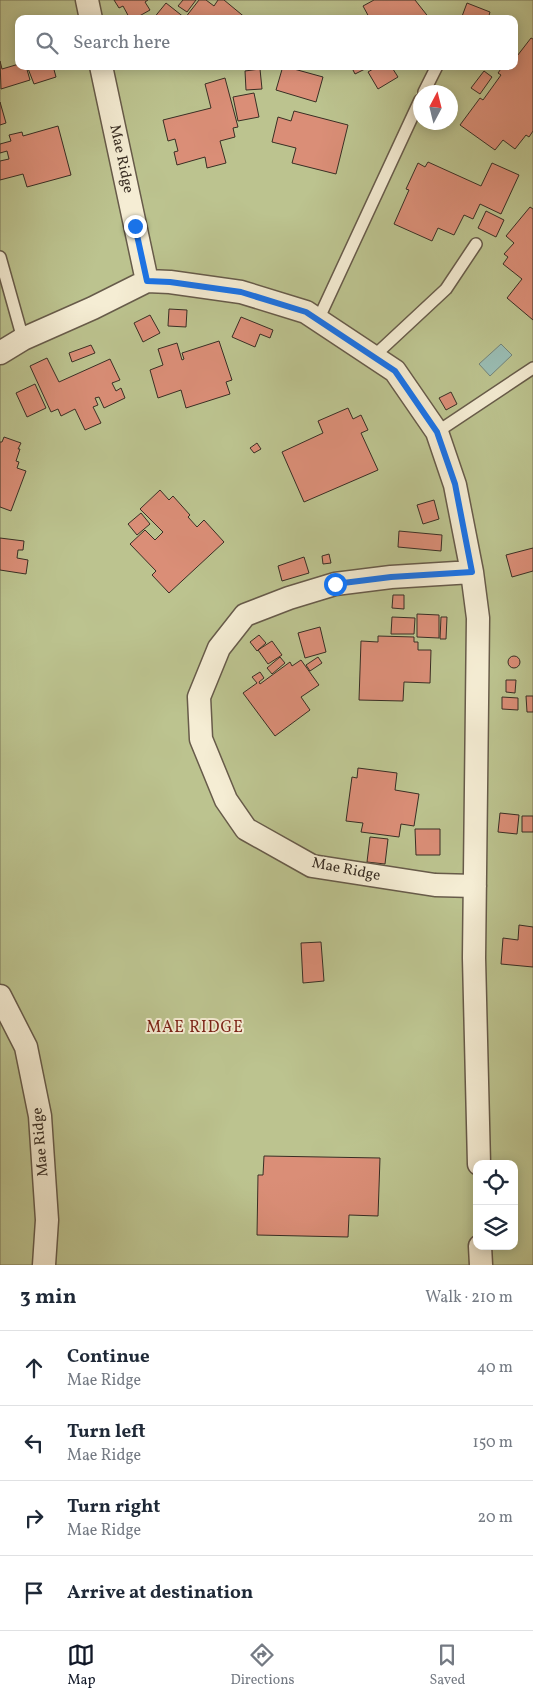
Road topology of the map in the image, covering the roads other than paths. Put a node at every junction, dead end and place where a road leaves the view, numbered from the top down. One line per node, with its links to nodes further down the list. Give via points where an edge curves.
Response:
1 (87, 0): 2 (street)
2 (90, 15)
3 (102, 70): 9 (street, Mae Ridge)
4 (434, 70): 5 (lane)
5 (427, 85)
6 (413, 115): 10 (lane)
7 (476, 244): 13 (lane, via 446,289)
8 (0, 257): 11 (lane)
9 (147, 281): 10 (street, via 241,292 306,312); 11 (street)
10 (318, 320): 13 (street)
11 (23, 339): 12 (street)
12 (0, 353)
13 (373, 357): 15 (street, via 395,371)
14 (533, 368): 15 (lane)
15 (437, 432): 16 (street, via 455,484)
16 (472, 572): 17 (street, via 478,618); 17 (street, Mae Ridge, via 335,584 245,615 219,648 199,697 201,739 226,800 246,829 312,866 435,885)
17 (475, 886): 19 (street)
18 (0, 996): 21 (street, Mae Ridge, via 26,1047 40,1116 47,1220)
19 (478, 1160)
20 (480, 1250): 22 (street)
21 (44, 1265)
22 (481, 1265)

